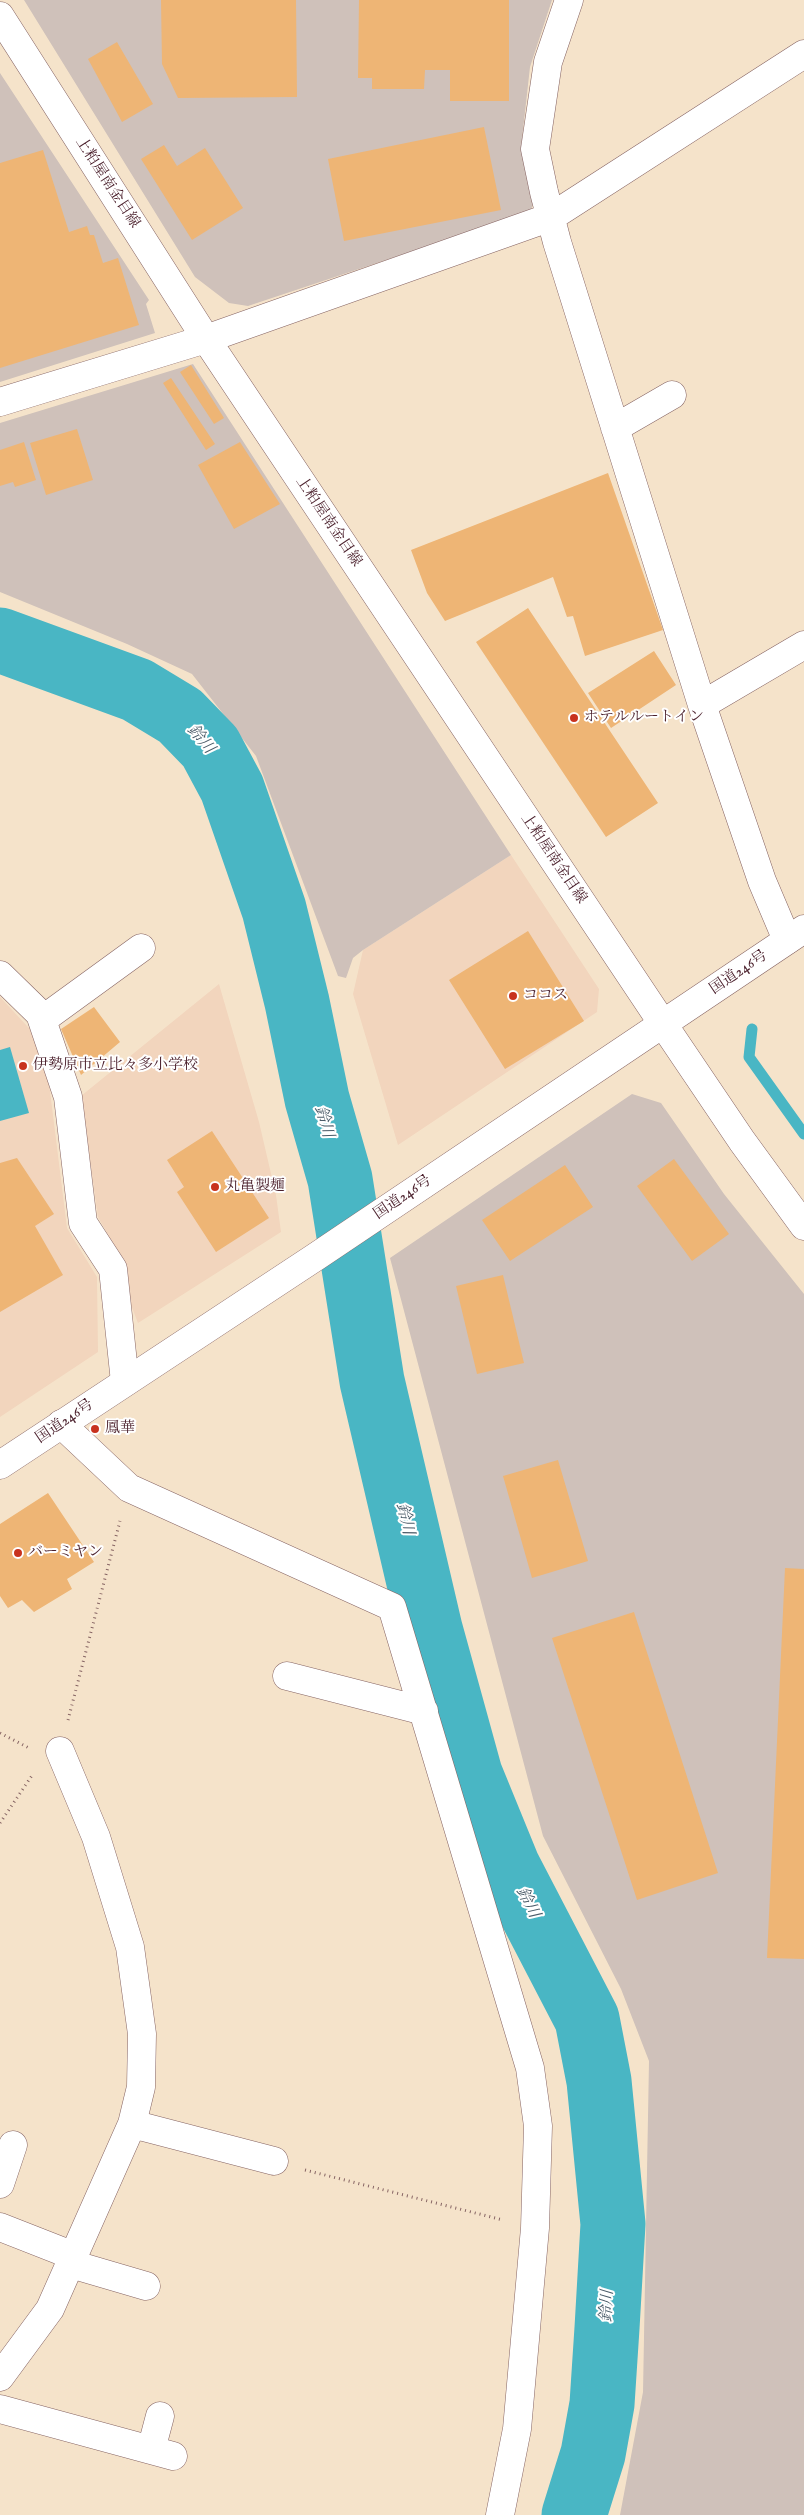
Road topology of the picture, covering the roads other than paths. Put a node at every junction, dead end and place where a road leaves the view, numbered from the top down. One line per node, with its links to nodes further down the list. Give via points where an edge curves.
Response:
1 (569, 0): 5 (main road, via 548,62 535,148)
2 (0, 16): 3 (main road, 上粕屋南金目線)
3 (8, 44): 6 (main road, 上粕屋南金目線)
4 (804, 54): 5 (main road)
5 (551, 217): 6 (main road); 9 (main road)
6 (206, 339): 8 (main road); 16 (main road, 上粕屋南金目線)
7 (672, 395): 9 (main road)
8 (0, 402)
9 (615, 428): 11 (main road)
10 (804, 645): 11 (main road)
11 (702, 704): 12 (main road, via 762,882)
12 (796, 935): 16 (main road, 国道246号)
13 (141, 948): 15 (main road)
14 (0, 975): 15 (main road, via 40,1014)
15 (42, 1020): 18 (main road, via 68,1097 82,1224 113,1269)
16 (663, 1024): 17 (main road, 上粕屋南金目線); 18 (main road, 国道246号)
17 (804, 1226)
18 (125, 1382): 19 (main road, 国道246号)
19 (62, 1424): 20 (main road, 国道246号); 22 (main road, via 128,1488 392,1607)
20 (0, 1465)
21 (287, 1676): 22 (main road)
22 (424, 1711): 34 (main road, via 530,2068 538,2126 535,2228 517,2429)
23 (52, 1754): 24 (main road, via 96,1837 130,1948 142,2034 141,2087)
24 (132, 2124): 26 (main road); 29 (main road)
25 (13, 2145): 27 (main road)
26 (274, 2162)
27 (0, 2184)
28 (0, 2227): 29 (main road)
29 (72, 2260): 30 (main road); 31 (main road, via 50,2308)
30 (146, 2286)
31 (0, 2377)
32 (0, 2409): 33 (main road, via 162,2453)
33 (160, 2416)
34 (500, 2515)

